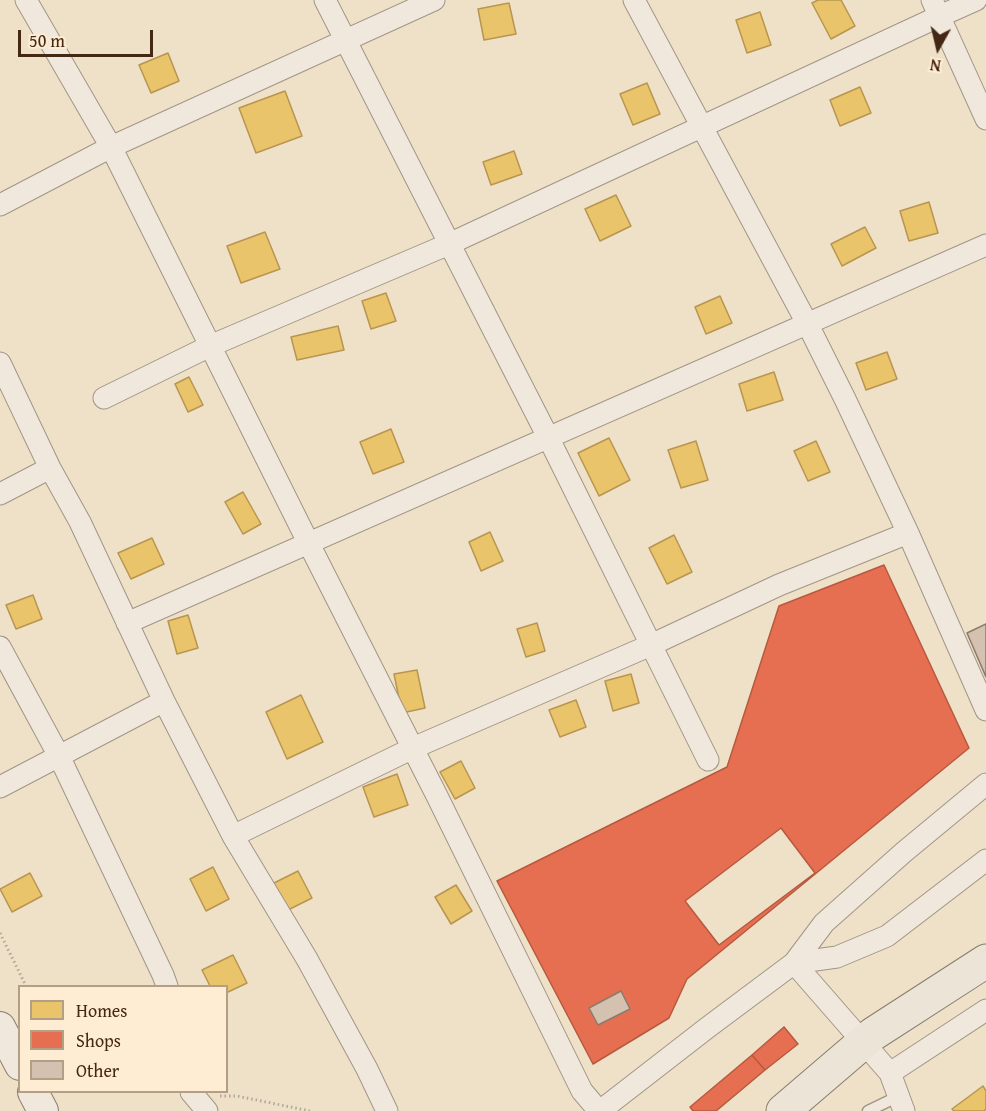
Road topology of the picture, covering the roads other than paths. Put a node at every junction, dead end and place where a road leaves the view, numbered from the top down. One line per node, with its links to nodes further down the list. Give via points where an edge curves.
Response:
1 (26, 0): 10 (street)
2 (325, 0): 7 (street)
3 (434, 0): 7 (street)
4 (634, 0): 9 (street)
5 (976, 0): 6 (street)
6 (936, 8): 8 (street); 9 (street)
7 (345, 40): 10 (street); 12 (street)
8 (986, 119)
9 (702, 127): 12 (street); 14 (street)
10 (111, 147): 11 (street); 15 (street)
11 (0, 205)
12 (449, 244): 15 (street); 18 (street)
13 (986, 245): 14 (street)
14 (808, 325): 18 (street); 21 (street)
15 (210, 346): 17 (street); 22 (street)
16 (0, 363): 19 (street)
17 (104, 398)
18 (549, 439): 22 (street); 24 (street)
19 (50, 468): 20 (street); 23 (street)
20 (0, 494)
21 (908, 533): 24 (street, via 779,585); 27 (street)
22 (309, 544): 23 (street); 28 (street)
23 (127, 623): 26 (street)
24 (651, 645): 28 (street); 30 (street)
25 (0, 647): 29 (street)
26 (164, 701): 29 (street); 33 (street)
27 (986, 710)
28 (413, 748): 33 (street); 49 (street, via 582,1091)
29 (59, 756): 32 (street); 37 (street)
30 (708, 760)
31 (986, 784): 36 (street, via 824,923)
32 (0, 787)
33 (233, 836): 48 (street, via 307,959)
34 (986, 860): 36 (street, via 887,936 837,957)
35 (986, 961): 40 (main road)
36 (794, 963): 40 (street); 49 (street)
37 (166, 985)
38 (986, 1010): 42 (street)
39 (0, 1027): 41 (street)
40 (863, 1042): 42 (street); 50 (main road)
41 (18, 1061)
42 (890, 1072): 46 (street)
43 (34, 1093): 47 (street)
44 (193, 1093): 45 (street)
45 (212, 1103)
46 (902, 1103): 51 (lane)
47 (43, 1111)
48 (387, 1111)
49 (599, 1111)
50 (783, 1111)
51 (868, 1111)

